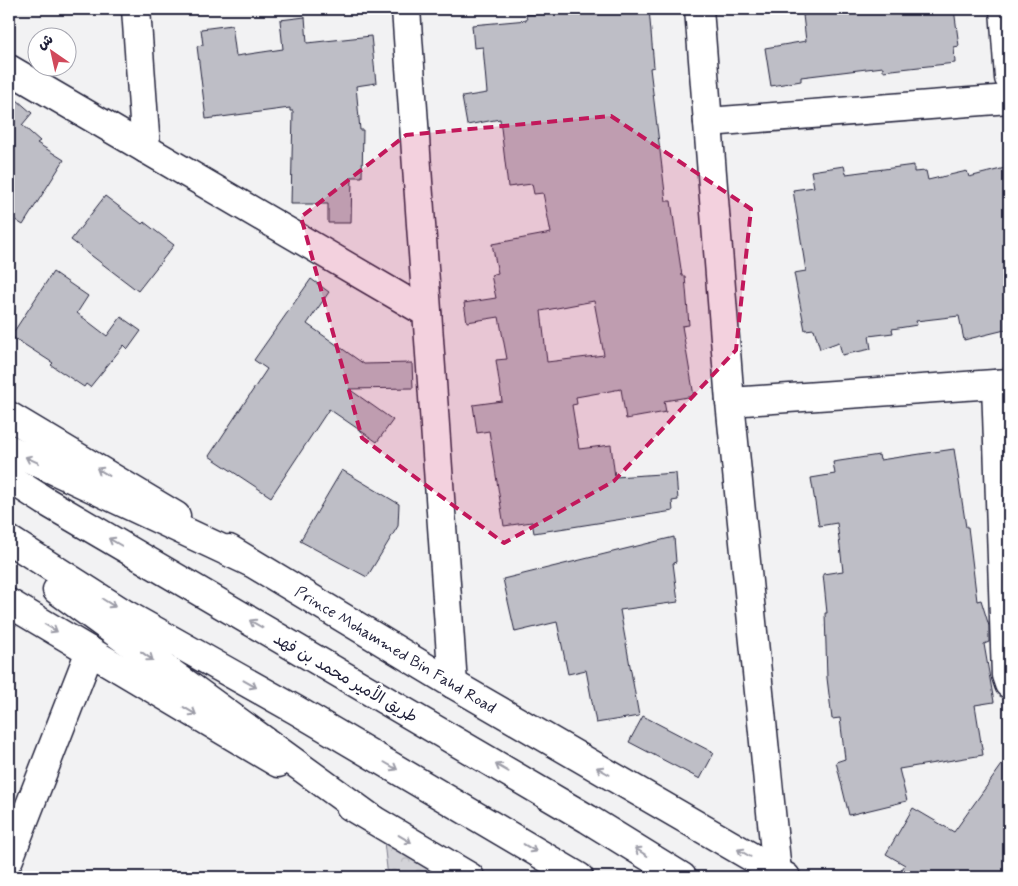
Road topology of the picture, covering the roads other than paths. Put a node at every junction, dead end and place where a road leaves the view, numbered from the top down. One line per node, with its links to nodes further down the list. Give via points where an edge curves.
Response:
1 (136, 9): 9 (main road)
2 (406, 9): 10 (main road)
3 (699, 9): 8 (main road)
4 (1004, 9): 6 (main road)
5 (9, 69): 9 (main road)
6 (1009, 78)
7 (1009, 99): 8 (main road)
8 (708, 122): 12 (main road)
9 (146, 149): 10 (main road)
10 (427, 313): 21 (main road)
11 (1003, 383): 12 (main road); 22 (main road, via 1006,675)
12 (730, 402): 25 (main road)
13 (9, 416): 18 (main road, Prince Mohammed Bin Fahd Road, one-way to 13)
14 (9, 449): 18 (main road, one-way to 14)
15 (9, 478): 28 (main road, طريق الأمير محمد بن فهد, one-way to 15)
16 (9, 540): 27 (main road, one-way to 27, via 126,614)
17 (9, 556): 23 (main road, one-way to 23)
18 (250, 562): 21 (main road, Prince Mohammed Bin Fahd Road)
19 (9, 603): 20 (main road, one-way to 20)
20 (90, 652): 23 (main road, one-way to 23); 24 (main road)
21 (453, 684): 25 (main road, Prince Mohammed Bin Fahd Road, one-way to 21)
22 (1009, 684)
23 (371, 818): 26 (main road, one-way to 26)
24 (9, 859)
25 (781, 875)
26 (470, 877)
27 (579, 877)
28 (682, 877)

